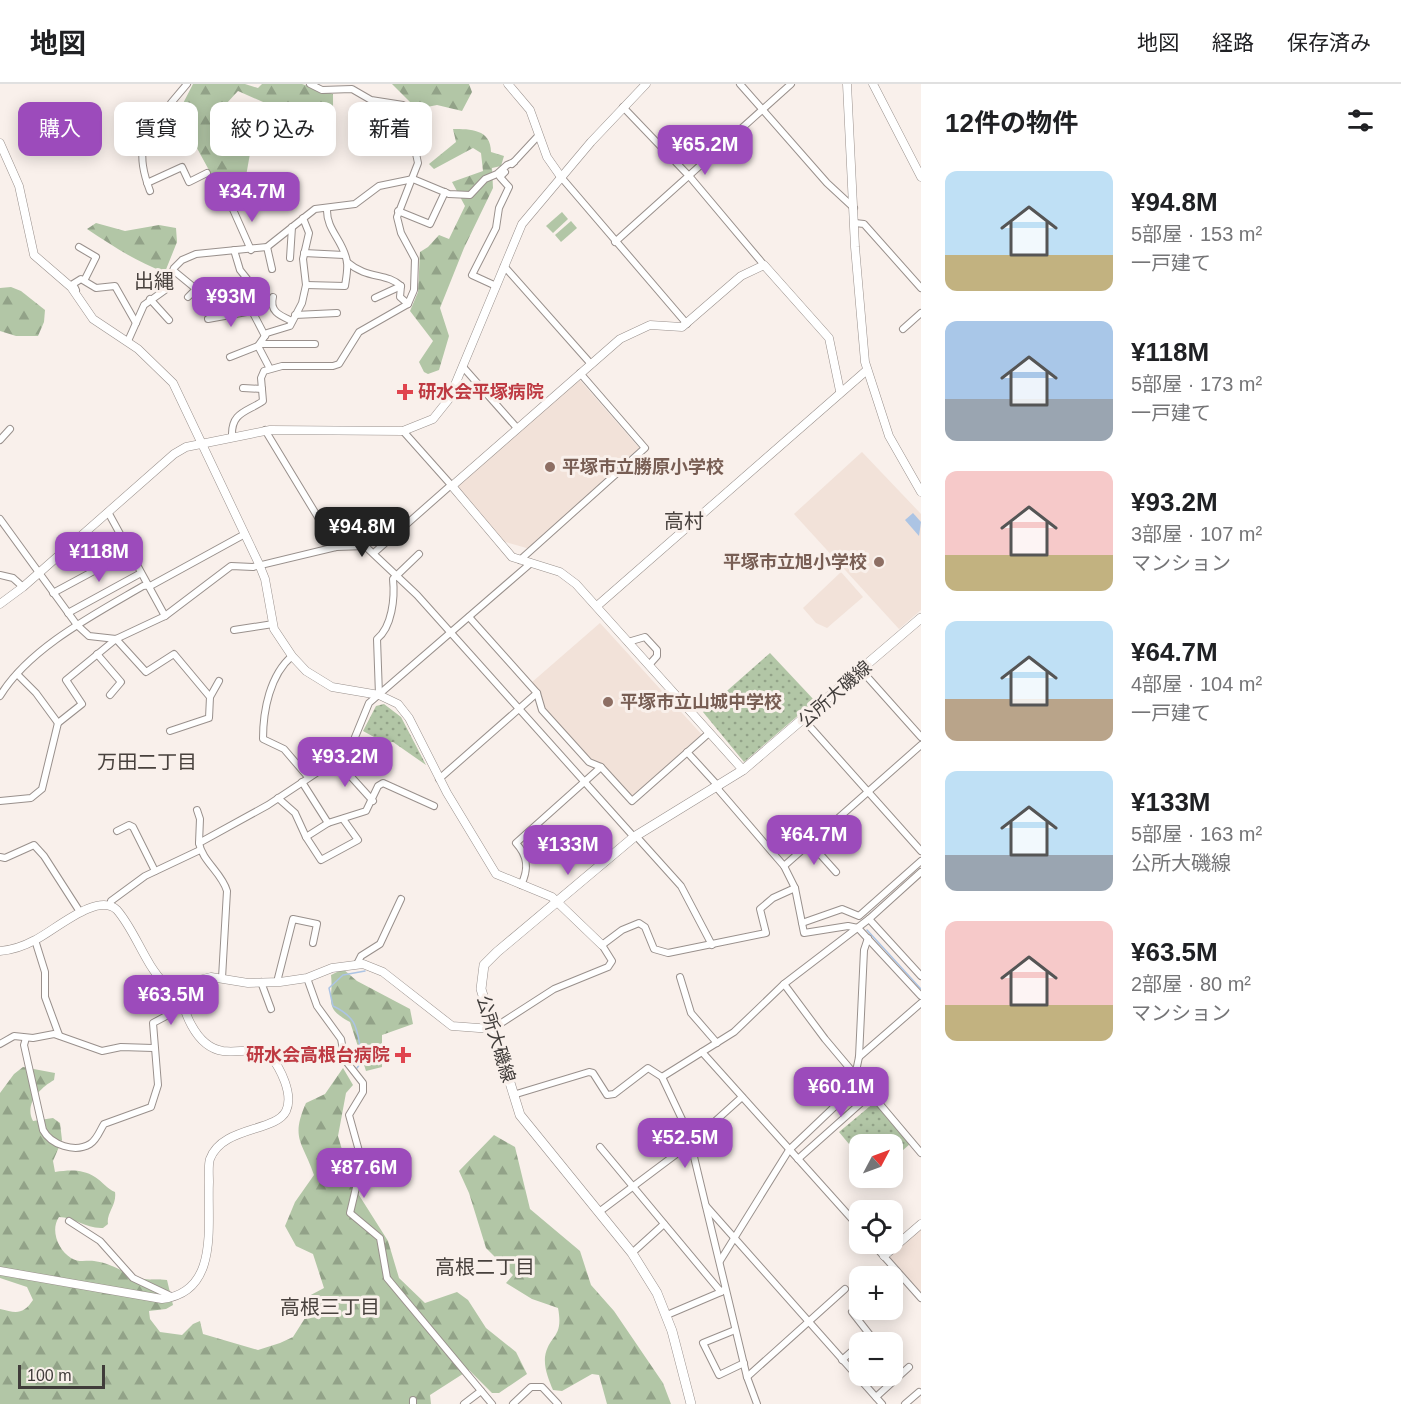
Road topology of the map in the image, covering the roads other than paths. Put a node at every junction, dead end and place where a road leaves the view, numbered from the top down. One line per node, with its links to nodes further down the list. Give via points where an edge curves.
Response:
1 (187, 84): 20 (street, via 171,104 156,135 145,139 142,172)
2 (310, 84): 19 (street, via 322,90 352,89 371,100 403,105 417,152)
3 (508, 84): 11 (street, via 530,110)
4 (646, 84): 9 (street)
5 (740, 84): 10 (street)
6 (791, 84): 10 (street)
7 (847, 84): 24 (street)
8 (873, 84): 18 (street)
9 (624, 107): 16 (street); 17 (street)
10 (763, 110): 17 (street); 24 (street)
11 (538, 136): 13 (street); 16 (street)
12 (0, 143): 14 (street)
13 (514, 162): 22 (street, via 485,179 470,195); 46 (street, via 500,177 509,187 499,208 496,228 472,275)
14 (5, 164): 48 (street, via 19,186 34,255)
15 (207, 173): 20 (street, via 189,182 182,167)
16 (561, 177): 30 (street); 40 (street, via 522,224)
17 (690, 177): 30 (street); 39 (street)
18 (921, 177)
19 (413, 179): 22 (street); 25 (street, via 379,186 356,204); 26 (street)
20 (147, 183): 21 (street)
21 (150, 191)
22 (444, 192): 26 (street, via 430,224)
23 (231, 205): 34 (street)
24 (854, 208): 28 (street)
25 (327, 209): 27 (street, via 315,209); 36 (street, via 326,221)
26 (398, 211): 53 (street, via 401,233 416,259 414,290)
27 (303, 218): 29 (street); 35 (street, via 309,233)
28 (855, 223): 47 (street, via 864,224); 71 (street, via 861,335)
29 (292, 227): 32 (street); 37 (street)
30 (615, 242): 61 (street)
31 (79, 247): 43 (street, via 96,257)
32 (267, 247): 34 (street); 41 (street)
33 (234, 250): 34 (street); 42 (street, via 196,254 182,260); 54 (street, via 240,270 252,285)
34 (251, 250)
35 (304, 254): 36 (street); 44 (street)
36 (344, 255): 38 (street)
37 (290, 258)
38 (347, 262): 44 (street, via 345,286); 45 (street, via 365,275 394,279)
39 (765, 264): 61 (street, via 741,276); 75 (street, via 830,338)
40 (504, 266): 46 (street); 68 (street)
41 (272, 269)
42 (174, 271): 49 (street, via 196,289); 52 (street, via 165,290)
43 (85, 279): 48 (street, via 73,284); 60 (street, via 96,288 116,286)
44 (306, 285): 57 (street)
45 (401, 285): 51 (street); 53 (street, via 400,297)
46 (496, 286): 70 (street)
47 (921, 288)
48 (75, 295): 64 (street, via 93,319)
49 (188, 297)
50 (273, 297): 57 (street, via 274,311)
51 (375, 298)
52 (150, 299): 59 (street); 60 (street)
53 (408, 304): 69 (street, via 359,332 339,364)
54 (252, 311): 58 (street); 63 (street)
55 (337, 313): 57 (street)
56 (921, 313): 62 (street)
57 (294, 318): 63 (street, via 287,328)
58 (208, 319)
59 (169, 320)
60 (136, 322): 64 (street)
61 (687, 324): 68 (street, via 643,327 620,339)
62 (903, 329)
63 (265, 336): 66 (street)
64 (128, 341): 82 (street, via 173,383)
65 (315, 344): 66 (street)
66 (260, 345): 67 (street); 69 (street)
67 (230, 357)
68 (591, 364): 72 (street)
69 (269, 367): 74 (street, via 261,378)
70 (463, 368): 76 (street); 79 (street, via 442,411 420,426)
71 (867, 370): 75 (street); 84 (street, via 889,436)
72 (580, 373): 76 (street); 92 (street, via 645,448)
73 (243, 388): 74 (street)
74 (262, 389): 80 (street, via 262,401 235,417)
75 (840, 391): 103 (street)
76 (517, 428): 83 (street)
77 (10, 429): 81 (street)
78 (265, 430): 79 (street); 80 (street); 88 (street)
79 (403, 431): 83 (street)
80 (232, 436): 82 (street)
81 (0, 440)
82 (200, 442): 85 (street, via 174,454); 87 (street)
83 (452, 486): 90 (street); 92 (street, via 507,553)
84 (920, 487)
85 (108, 512): 89 (street); 95 (street)
86 (0, 519): 95 (street)
87 (245, 534): 94 (street); 99 (street)
88 (336, 547): 90 (street, via 365,546); 94 (street)
89 (129, 552): 96 (street); 101 (street)
90 (375, 552): 97 (street)
91 (419, 554): 97 (street)
92 (520, 560): 93 (street)
93 (531, 563): 103 (street, via 568,577); 106 (street)
94 (259, 564): 105 (street, via 227,568); 108 (street)
95 (39, 573): 100 (street); 101 (street)
96 (141, 573): 99 (street); 104 (street)
97 (396, 574): 111 (street); 122 (street, via 386,632 377,639)
98 (0, 575): 100 (street, via 13,578)
99 (147, 585): 105 (street); 109 (street)
100 (23, 587): 102 (street)
101 (53, 592): 104 (street)
102 (0, 604)
103 (597, 606): 113 (street)
104 (68, 613): 109 (street)
105 (165, 616): 112 (street)
106 (469, 617): 111 (street); 120 (street)
107 (921, 618): 117 (main road, 公所大磯線)
108 (273, 624): 110 (street); 115 (street)
109 (77, 625): 112 (street, via 89,636); 118 (street)
110 (234, 630)
111 (450, 633): 122 (street); 125 (street)
112 (116, 639): 114 (street); 124 (street, via 146,672 174,654)
113 (628, 642): 116 (street); 116 (street, via 641,636 657,650)
114 (97, 654): 121 (street, via 121,682); 127 (street, via 66,680 82,704)
115 (292, 656): 122 (street, via 306,671 332,687); 136 (street, via 280,667 263,713 263,739 284,749)
116 (650, 665): 129 (street)
117 (862, 670): 126 (main road, 公所大磯線); 130 (street)
118 (17, 674): 123 (street); 127 (street)
119 (219, 681): 124 (street)
120 (537, 693): 125 (street); 134 (street, via 542,710 589,762)
121 (110, 695)
122 (379, 695): 133 (street, via 369,703 348,750); 137 (street, via 403,709)
123 (0, 696)
124 (210, 697): 128 (street, via 210,718)
125 (519, 709): 137 (street); 139 (street)
126 (804, 720): 135 (main road, 公所大磯線); 141 (street)
127 (58, 723): 143 (street, via 42,789 31,798)
128 (170, 731)
129 (709, 733): 132 (street); 135 (street)
130 (921, 737)
131 (921, 745): 141 (street)
132 (687, 752): 134 (street, via 632,801); 140 (street)
133 (336, 760): 136 (street); 144 (street)
134 (601, 766): 139 (street)
135 (743, 770): 140 (main road, 公所大磯線)
136 (308, 777): 138 (street)
137 (439, 779): 161 (street, via 496,874)
138 (302, 782): 142 (street); 148 (street)
139 (583, 783): 151 (street); 161 (street, via 516,843 527,868)
140 (718, 788): 151 (main road, 公所大磯線); 157 (street)
141 (868, 791): 152 (street); 154 (street)
142 (278, 798): 150 (street, via 295,813); 153 (street)
143 (0, 801)
144 (373, 801): 145 (street, via 383,783); 147 (street, via 366,812)
145 (434, 806)
146 (197, 810): 153 (street)
147 (343, 819): 148 (street); 150 (street, via 358,840 321,860)
148 (328, 823): 150 (street)
149 (117, 831): 158 (street, via 133,827)
150 (306, 837)
151 (635, 837): 164 (main road, 公所大磯線); 174 (street, via 681,886)
152 (810, 843): 157 (street); 160 (street)
153 (200, 847): 158 (street); 179 (street, via 227,891)
154 (921, 851)
155 (0, 857): 166 (street, via 34,845)
156 (921, 861): 168 (street, via 859,915 842,909)
157 (784, 866): 162 (street)
158 (155, 871): 165 (street)
159 (921, 872): 167 (street)
160 (836, 873)
161 (521, 885): 164 (street)
162 (795, 888): 168 (street); 174 (street, via 760,909 766,933)
163 (402, 899): 176 (street, via 380,944)
164 (559, 902): 173 (street); 189 (main road, 公所大磯線, via 484,965 481,989)
165 (110, 905): 166 (street); 184 (street, via 161,980)
166 (80, 912): 171 (street)
167 (869, 919): 169 (street); 177 (street)
168 (802, 923): 169 (street, via 804,933)
169 (858, 928): 170 (street); 183 (street)
170 (868, 938): 185 (street); 196 (street, via 864,950)
171 (35, 940): 175 (street); 190 (street, via 45,972 45,997)
172 (313, 943): 182 (street, via 316,924 293,919)
173 (603, 945): 174 (street, via 639,923 660,953); 189 (street, via 611,957 608,968 554,989)
174 (712, 945)
175 (0, 951)
176 (357, 964): 180 (street); 189 (street, via 383,972 452,1026)
177 (921, 976)
178 (680, 977): 192 (street, via 691,1013)
179 (222, 978): 181 (street); 184 (street, via 204,977)
180 (307, 978): 182 (street); 235 (street, via 317,1006 341,1039 345,1060 363,1083 363,1092 348,1115 359,1151 360,1171 350,1213 380,1238 387,1278)
181 (261, 982): 182 (street); 188 (street)
182 (277, 982)
183 (784, 984): 192 (street); 197 (street)
184 (179, 985): 186 (street)
185 (921, 996)
186 (181, 1000): 194 (street, via 168,1015 153,1023); 221 (street, via 208,1045 223,1051 253,1050 270,1055 288,1096 286,1111 280,1118 229,1138 210,1159 206,1264 196,1284)
187 (921, 1003): 196 (street)
188 (271, 1009)
189 (492, 1029): 200 (main road, 公所大磯線)
190 (59, 1035): 191 (street); 194 (street, via 102,1051)
191 (26, 1038): 193 (street, via 11,1036); 194 (street, via 24,1046 43,1130 53,1141 68,1147 90,1144 104,1124 151,1107 158,1085)
192 (717, 1043): 195 (street)
193 (0, 1044)
194 (153, 1048)
195 (702, 1052): 198 (street); 201 (street)
196 (859, 1057): 197 (street)
197 (856, 1076): 199 (street); 204 (street, via 852,1090)
198 (662, 1077): 200 (street, via 648,1068 614,1094 607,1095 589,1072); 202 (street)
199 (871, 1094): 205 (street); 206 (street)
200 (513, 1095): 209 (main road, 公所大磯線, via 520,1115)
201 (742, 1097): 202 (street); 204 (street)
202 (691, 1143): 207 (street); 208 (street)
203 (600, 1147): 207 (street)
204 (789, 1150): 206 (street); 214 (street)
205 (921, 1153)
206 (798, 1159): 210 (street)
207 (634, 1186): 209 (street); 212 (street)
208 (705, 1206): 214 (street); 217 (street)
209 (599, 1212): 215 (main road, 公所大磯線)
210 (849, 1216)
211 (69, 1221): 221 (street, via 100,1241 133,1278)
212 (664, 1224): 215 (street); 220 (street)
213 (921, 1224): 216 (street)
214 (734, 1236): 217 (street); 225 (street)
215 (632, 1253): 223 (main road, 公所大磯線)
216 (884, 1256): 222 (street)
217 (720, 1261): 220 (street)
218 (0, 1271): 221 (street, via 162,1299)
219 (845, 1289): 225 (street)
220 (723, 1290): 223 (street); 226 (street)
221 (174, 1297)
222 (921, 1298)
223 (667, 1315): 242 (main road, 公所大磯線)
224 (858, 1320): 227 (street)
225 (810, 1322): 229 (street); 233 (street)
226 (735, 1330): 230 (street); 230 (street, via 703,1343 719,1375)
227 (868, 1332)
228 (849, 1353): 229 (street)
229 (842, 1360): 231 (street)
230 (744, 1363): 233 (street)
231 (849, 1367)
232 (909, 1367): 237 (street)
233 (747, 1377): 243 (street)
234 (867, 1386): 237 (street)
235 (481, 1391): 238 (street); 239 (street)
236 (919, 1392): 245 (street)
237 (876, 1397): 244 (street)
238 (464, 1404)
239 (492, 1404)
240 (513, 1404): 241 (street, via 531,1387 542,1387)
241 (558, 1404)
242 (691, 1404)
243 (757, 1404)
244 (882, 1404)
245 (905, 1404)

